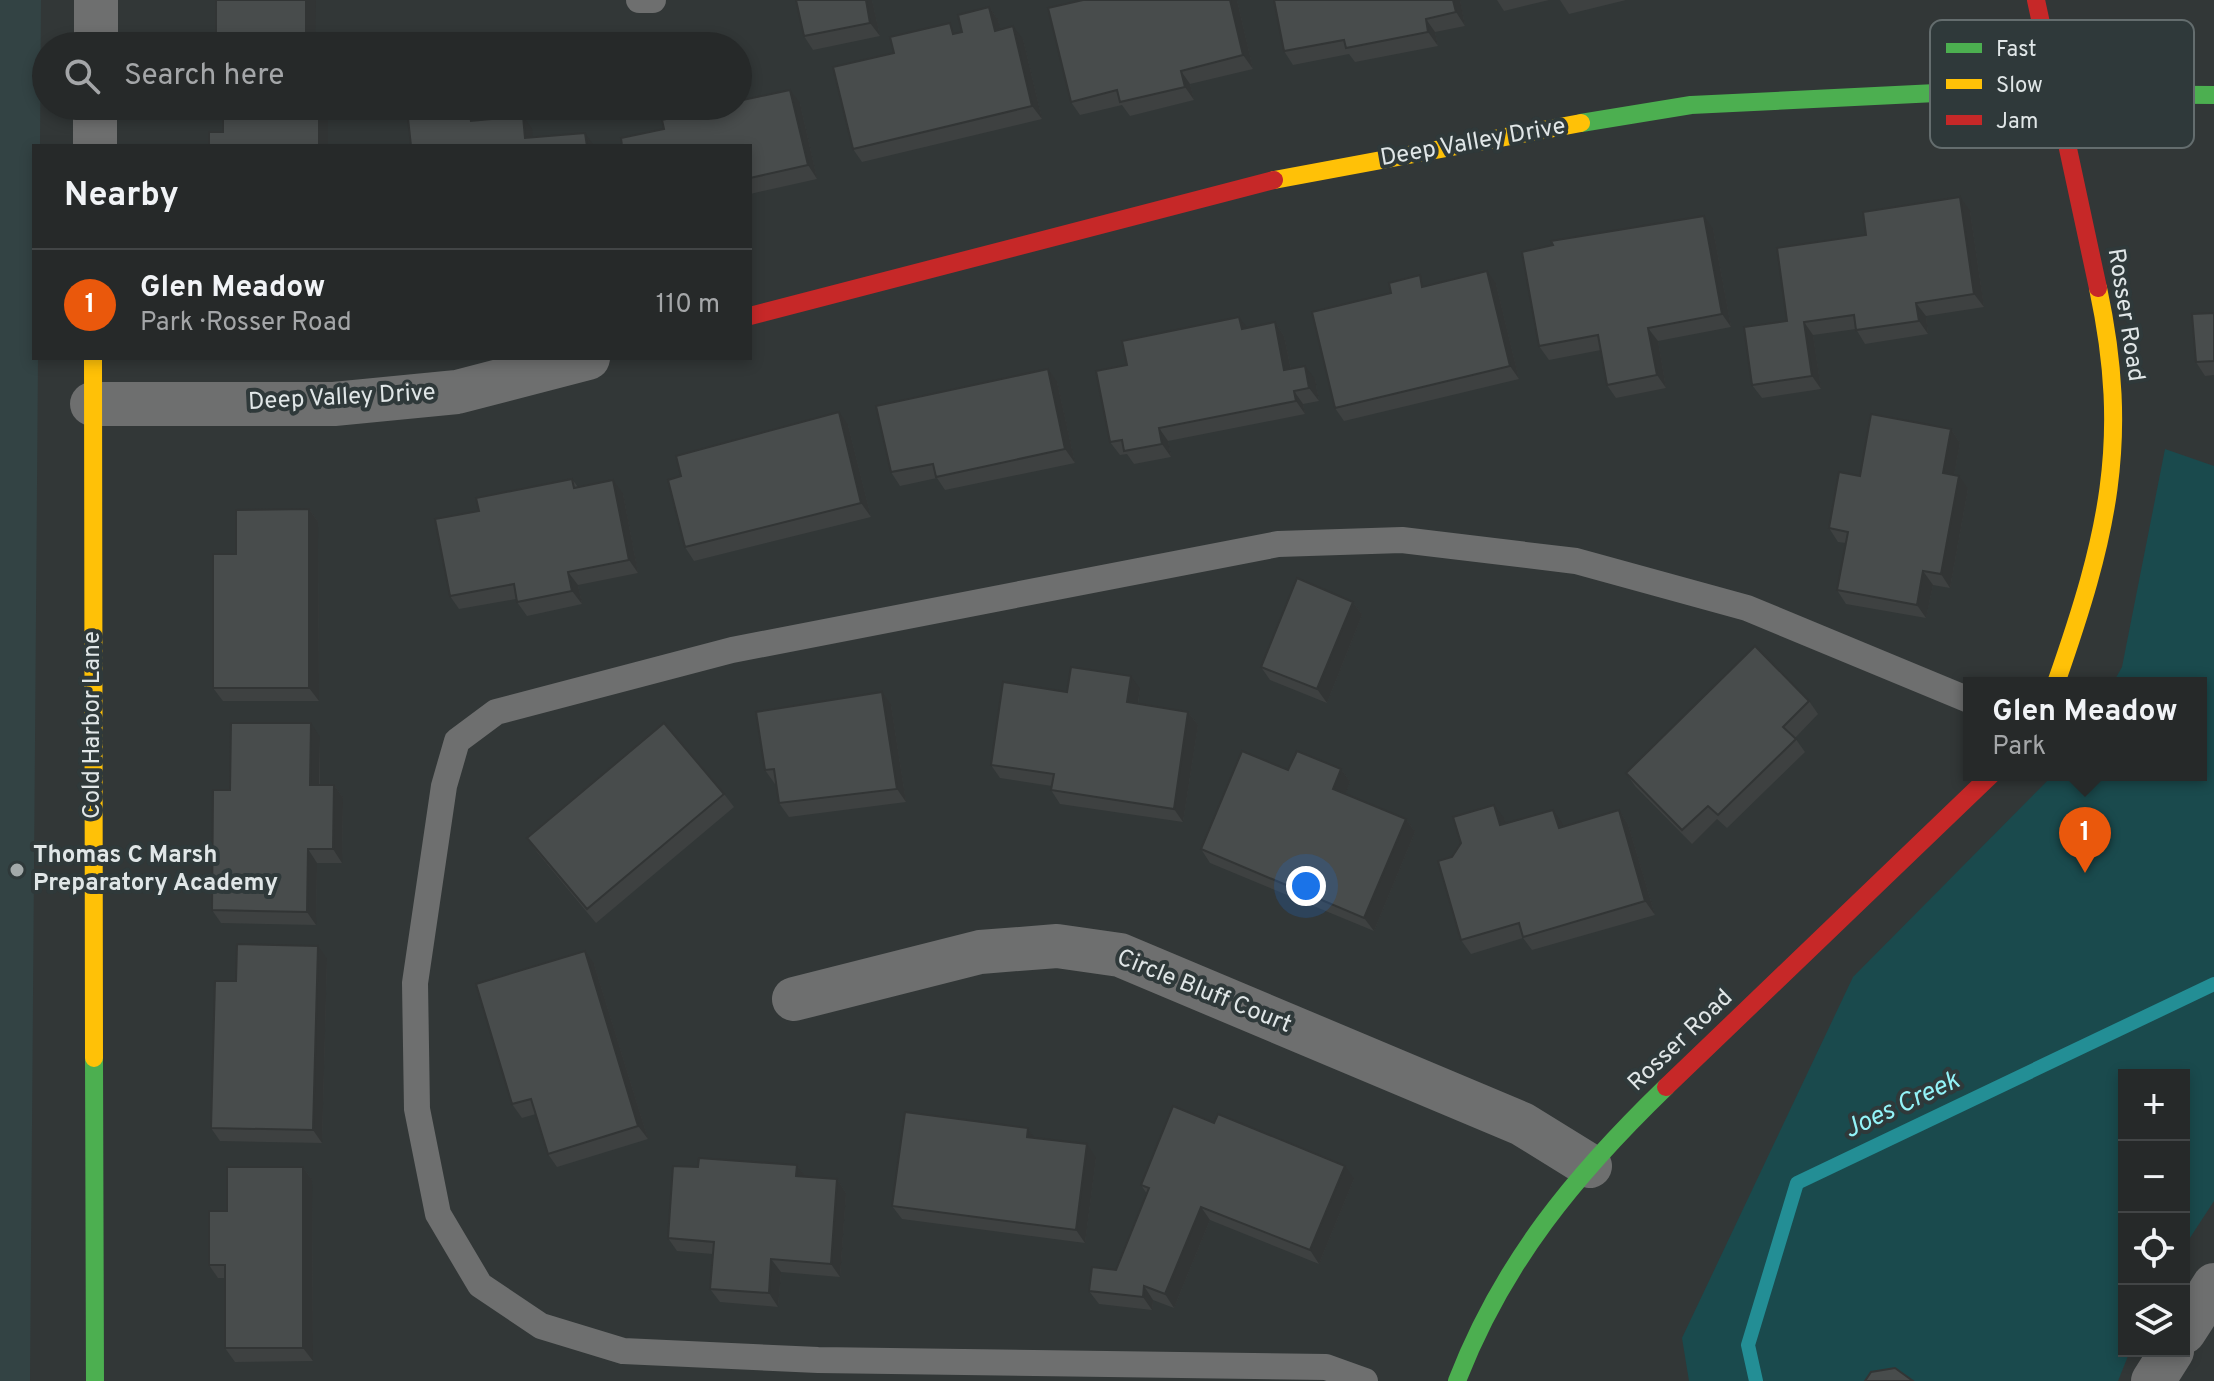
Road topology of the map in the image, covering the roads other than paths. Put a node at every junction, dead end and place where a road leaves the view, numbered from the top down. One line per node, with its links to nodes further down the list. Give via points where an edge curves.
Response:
1 (96, 0): 6 (street)
2 (639, 0): 3 (lane)
3 (653, 0)
4 (2036, 0): 5 (street, Rosser Road)
5 (2041, 20)
6 (96, 32)
7 (1930, 93): 13 (street, Deep Valley Drive, via 1691,105 1509,135 1235,188)
8 (2194, 95): 9 (street, Deep Valley Drive)
9 (2214, 95)
10 (95, 120): 11 (street)
11 (95, 144)
12 (2069, 148): 17 (street, Rosser Road, via 2110,346 2115,431 2109,503 2085,600)
13 (752, 315)
14 (93, 360): 16 (street, Cold Harbor Lane)
15 (580, 360): 16 (street, Deep Valley Drive, via 441,394 334,404)
16 (92, 404): 25 (street, Cold Harbor Lane)
17 (2058, 677)
18 (1963, 698): 26 (lane, via 1747,608 1576,561 1402,540 1278,544 732,650 496,712 457,741 444,786 415,983 417,1109 438,1214 480,1285 541,1326 623,1351 818,1360 1326,1367)
19 (1985, 781): 21 (street, Rosser Road)
20 (794, 999): 21 (street, Circle Bluff Court, via 980,952 1057,946 1120,955 1522,1124)
21 (1590, 1166): 27 (street, Rosser Road, via 1526,1247 1493,1301)
22 (2214, 1285): 23 (street)
23 (2190, 1323)
24 (2168, 1357): 28 (street)
25 (95, 1381)
26 (1365, 1381)
27 (1457, 1381)
28 (2153, 1381)

